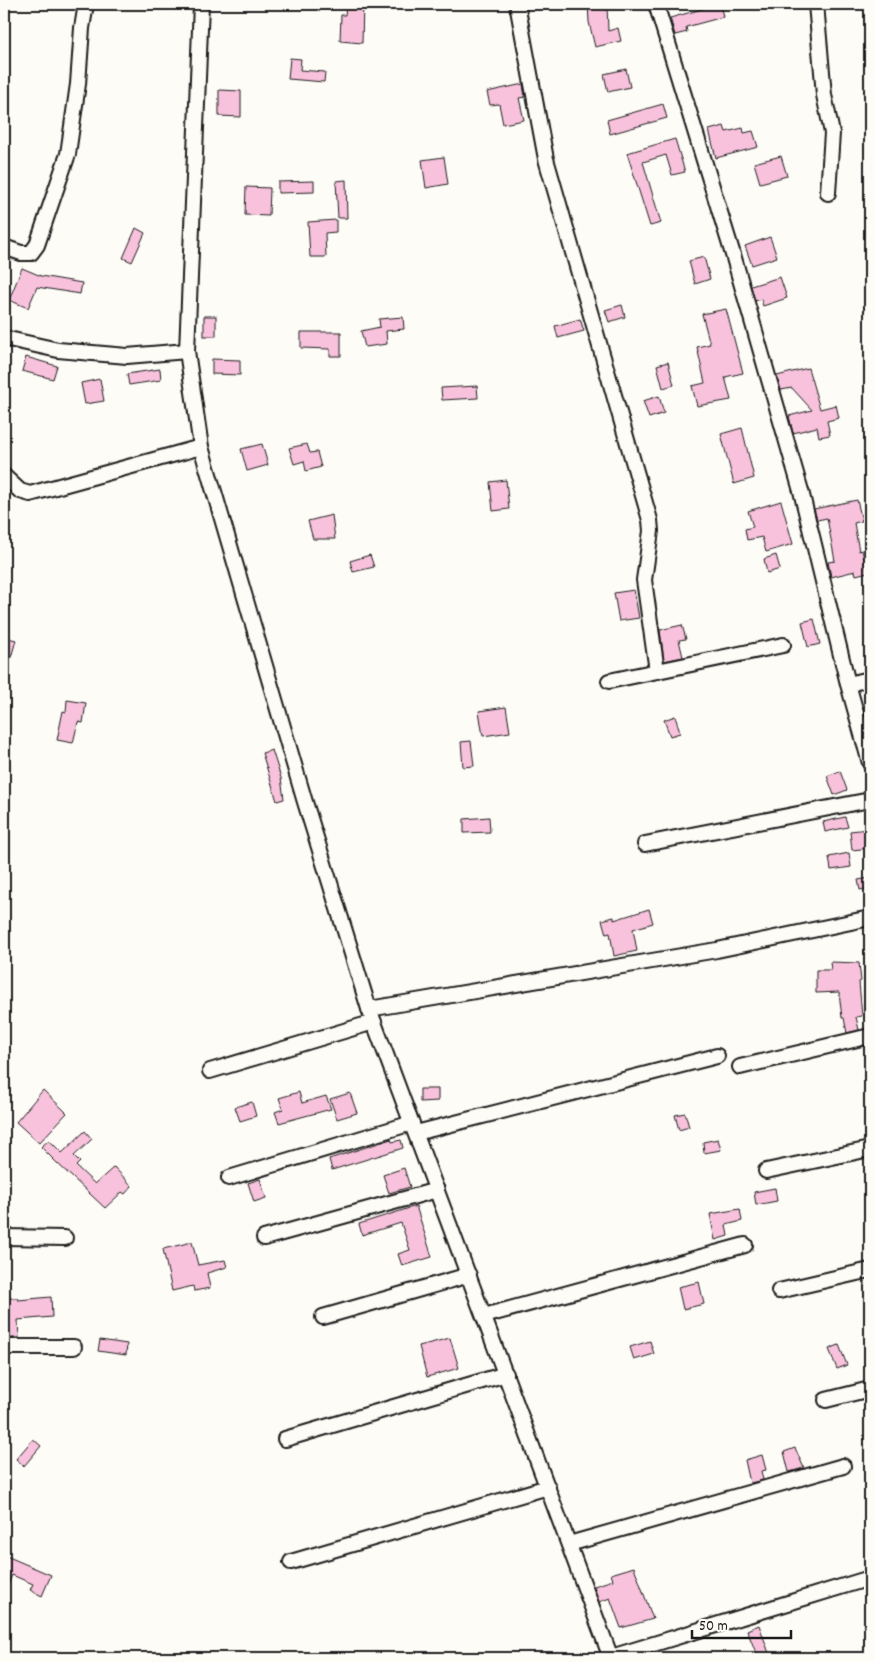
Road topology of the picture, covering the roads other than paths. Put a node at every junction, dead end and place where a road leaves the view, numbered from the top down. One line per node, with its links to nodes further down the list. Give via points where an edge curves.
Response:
1 (86, 4): 7 (street, via 68,154 37,245 31,252 21,253)
2 (201, 4): 9 (street)
3 (517, 4): 13 (street, via 546,159 650,520 644,580)
4 (656, 4): 16 (street, via 801,491)
5 (816, 4): 6 (street, via 824,95 832,133)
6 (828, 193)
7 (4, 247)
8 (4, 338): 9 (street, via 58,350 127,356)
9 (187, 351): 10 (street)
10 (201, 447): 11 (street, via 30,494 20,491); 21 (street, via 305,802)
11 (4, 476)
12 (783, 645): 13 (street)
13 (657, 671): 15 (street)
14 (870, 679): 16 (street)
15 (609, 681)
16 (848, 684): 17 (street)
17 (870, 763)
18 (870, 800): 19 (street)
19 (646, 844)
20 (870, 918): 21 (street)
21 (372, 1015): 25 (street); 26 (street)
22 (870, 1036): 24 (street)
23 (717, 1056): 26 (street)
24 (740, 1066)
25 (210, 1071)
26 (414, 1128): 29 (street); 30 (street)
27 (870, 1149): 28 (street)
28 (766, 1172)
29 (229, 1178)
30 (437, 1190): 33 (street); 36 (street)
31 (4, 1237): 32 (street)
32 (65, 1238)
33 (264, 1238)
34 (746, 1245): 38 (street)
35 (870, 1270): 37 (street)
36 (469, 1275): 38 (street); 39 (street)
37 (779, 1291)
38 (484, 1316): 42 (street)
39 (323, 1317)
40 (4, 1347): 41 (street)
41 (74, 1347)
42 (506, 1374): 45 (street); 47 (street)
43 (870, 1390): 44 (street)
44 (826, 1400)
45 (285, 1439)
46 (843, 1466): 48 (street)
47 (548, 1487): 48 (street); 49 (street)
48 (569, 1544): 51 (street)
49 (290, 1562)
50 (870, 1578): 51 (street)
51 (611, 1658)

